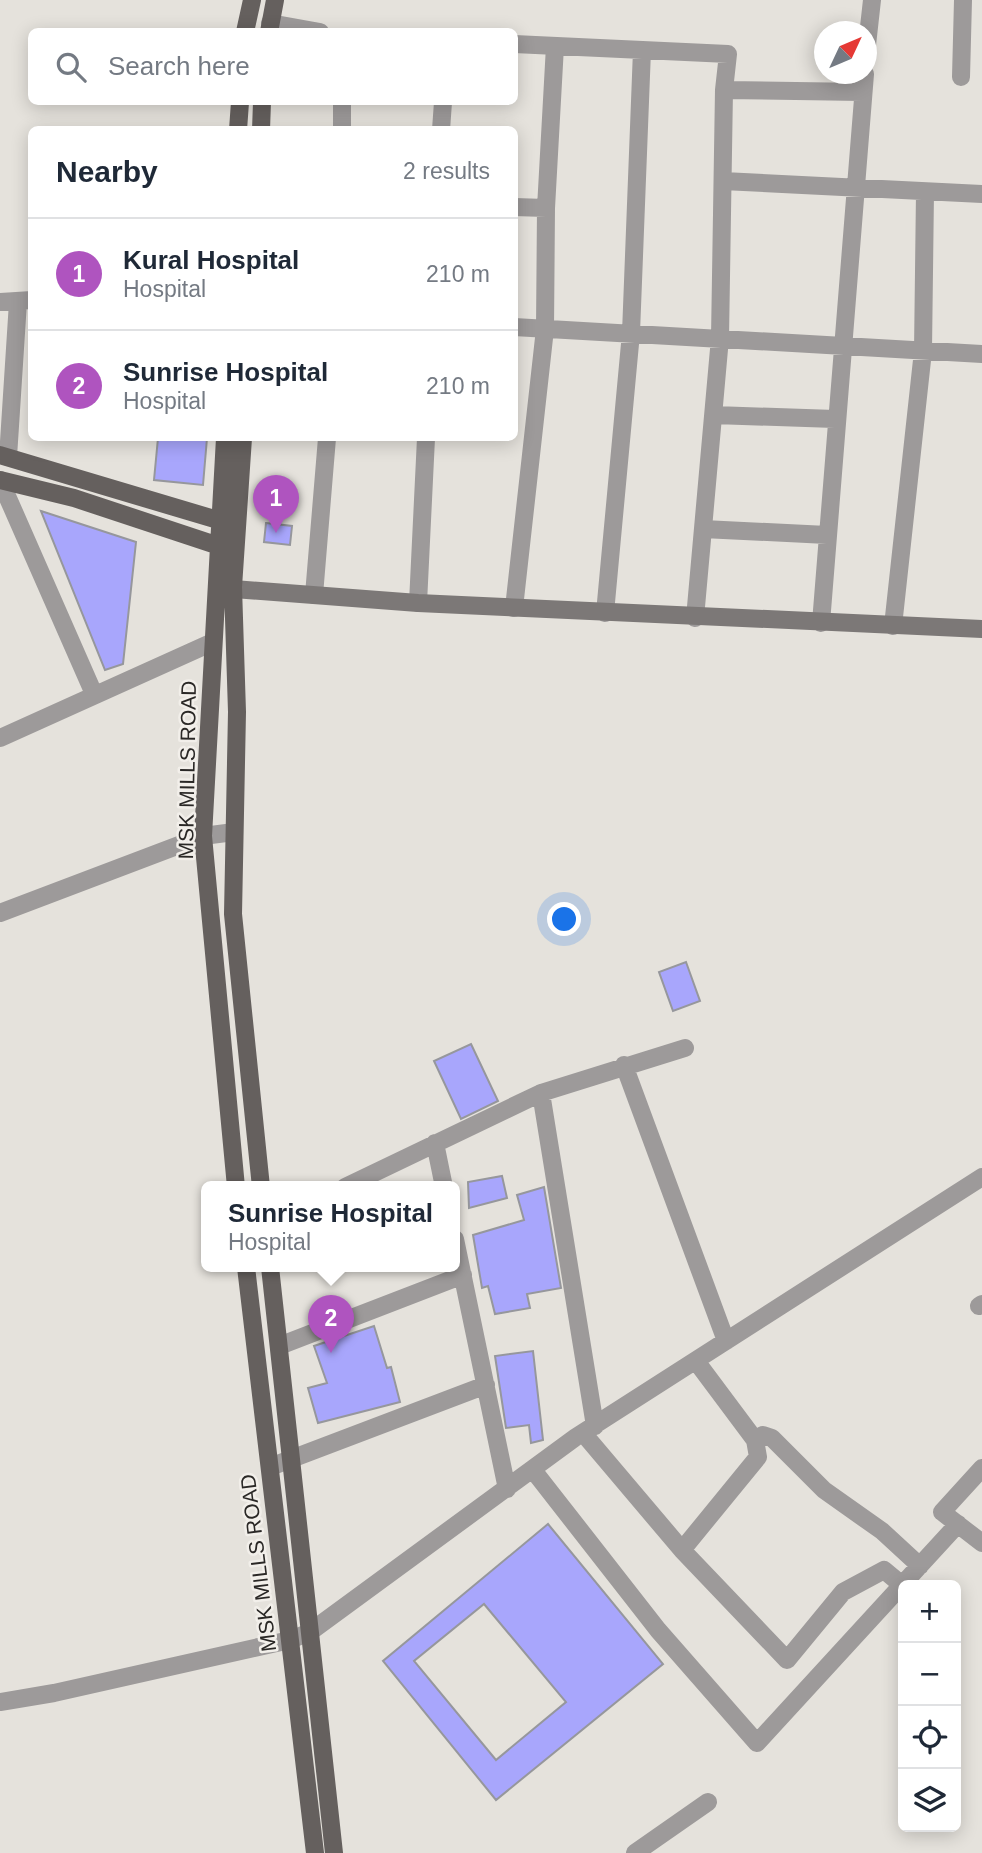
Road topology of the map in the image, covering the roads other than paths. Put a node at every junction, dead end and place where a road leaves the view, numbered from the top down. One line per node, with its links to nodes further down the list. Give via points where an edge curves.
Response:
1 (252, 0): 7 (main road)
2 (275, 0): 6 (main road)
3 (872, 0): 5 (street)
4 (963, 0): 11 (street)
5 (870, 21)
6 (269, 27)
7 (246, 28)
8 (518, 44): 9 (street)
9 (555, 46): 10 (street); 28 (street)
10 (642, 50): 14 (street, via 728,54); 32 (street)
11 (961, 78)
12 (844, 84): 14 (street)
13 (864, 84): 24 (street)
14 (724, 90): 23 (street)
15 (240, 105): 19 (main road)
16 (262, 105): 20 (main road)
17 (342, 105): 21 (street)
18 (443, 105): 22 (street)
19 (238, 126)
20 (261, 126)
21 (342, 126)
22 (441, 126)
23 (723, 181): 24 (street); 33 (street)
24 (856, 190): 25 (street); 34 (street)
25 (925, 192): 26 (street); 35 (street)
26 (982, 194)
27 (518, 207): 28 (street)
28 (546, 208): 31 (street)
29 (17, 301): 43 (street)
30 (518, 327): 31 (street)
31 (545, 329): 32 (street); 52 (street)
32 (631, 333): 33 (street); 53 (street)
33 (720, 338): 34 (street); 37 (street)
34 (845, 346): 35 (street); 38 (street)
35 (923, 351): 36 (street); 56 (street)
36 (982, 354)
37 (714, 415): 38 (street); 46 (street)
38 (835, 419): 47 (street)
39 (225, 441): 45 (main road, MSK MILLS ROAD)
40 (243, 441): 45 (main road, MSK MILLS ROAD)
41 (327, 441): 50 (street)
42 (426, 441): 51 (street)
43 (4, 456): 45 (main road)
44 (0, 480): 48 (main road, via 74,498); 59 (street)
45 (229, 524): 48 (main road, MSK MILLS ROAD)
46 (703, 529): 47 (street); 54 (street)
47 (827, 535): 55 (street)
48 (228, 549): 49 (main road, MSK MILLS ROAD)
49 (225, 588): 50 (street); 58 (main road, MSK MILLS ROAD); 61 (main road, MSK MILLS ROAD, via 237,712)
50 (314, 595): 51 (street)
51 (418, 603): 52 (street)
52 (514, 608): 53 (street)
53 (605, 613): 54 (street)
54 (695, 618): 55 (street)
55 (821, 623): 56 (street)
56 (894, 626): 57 (street)
57 (982, 629)
58 (213, 642): 59 (street); 62 (main road, MSK MILLS ROAD)
59 (94, 694): 60 (street)
60 (0, 738)
61 (234, 832): 62 (street); 70 (main road, MSK MILLS ROAD, via 233,914)
62 (204, 836): 63 (street); 69 (main road, MSK MILLS ROAD)
63 (0, 913)
64 (685, 1048): 65 (street)
65 (624, 1065): 66 (street); 77 (street)
66 (541, 1093): 67 (street); 81 (street)
67 (435, 1143): 71 (street); 72 (street)
68 (982, 1177): 77 (street)
69 (235, 1181)
70 (260, 1181)
71 (357, 1181)
72 (443, 1181)
73 (460, 1262): 76 (street)
74 (247, 1272): 84 (main road, MSK MILLS ROAD)
75 (271, 1272): 78 (main road, MSK MILLS ROAD)
76 (463, 1275): 78 (street); 80 (street)
77 (726, 1341): 79 (street)
78 (279, 1346): 83 (main road, MSK MILLS ROAD)
79 (696, 1361): 81 (street); 82 (street)
80 (486, 1385): 83 (street); 87 (street)
81 (589, 1429): 86 (street); 90 (street)
82 (755, 1440): 90 (street, via 758,1457); 91 (street, via 763,1435 772,1438 824,1490 882,1531)
83 (293, 1459): 84 (street); 95 (main road, MSK MILLS ROAD)
84 (270, 1467): 96 (main road, MSK MILLS ROAD)
85 (982, 1468): 88 (street, via 942,1512)
86 (533, 1470): 87 (street); 94 (street, via 658,1630 757,1743)
87 (507, 1489): 95 (street)
88 (958, 1524): 89 (street); 91 (street)
89 (982, 1543)
90 (682, 1550): 93 (street, via 787,1660 843,1592 884,1570)
91 (920, 1566): 92 (street)
92 (907, 1580)
93 (898, 1582)
94 (898, 1589)
95 (310, 1632): 96 (street); 100 (main road, MSK MILLS ROAD)
96 (290, 1640): 97 (street); 99 (main road, MSK MILLS ROAD)
97 (0, 1702)
98 (708, 1802): 101 (street)
99 (315, 1853)
100 (334, 1853)
101 (635, 1853)

